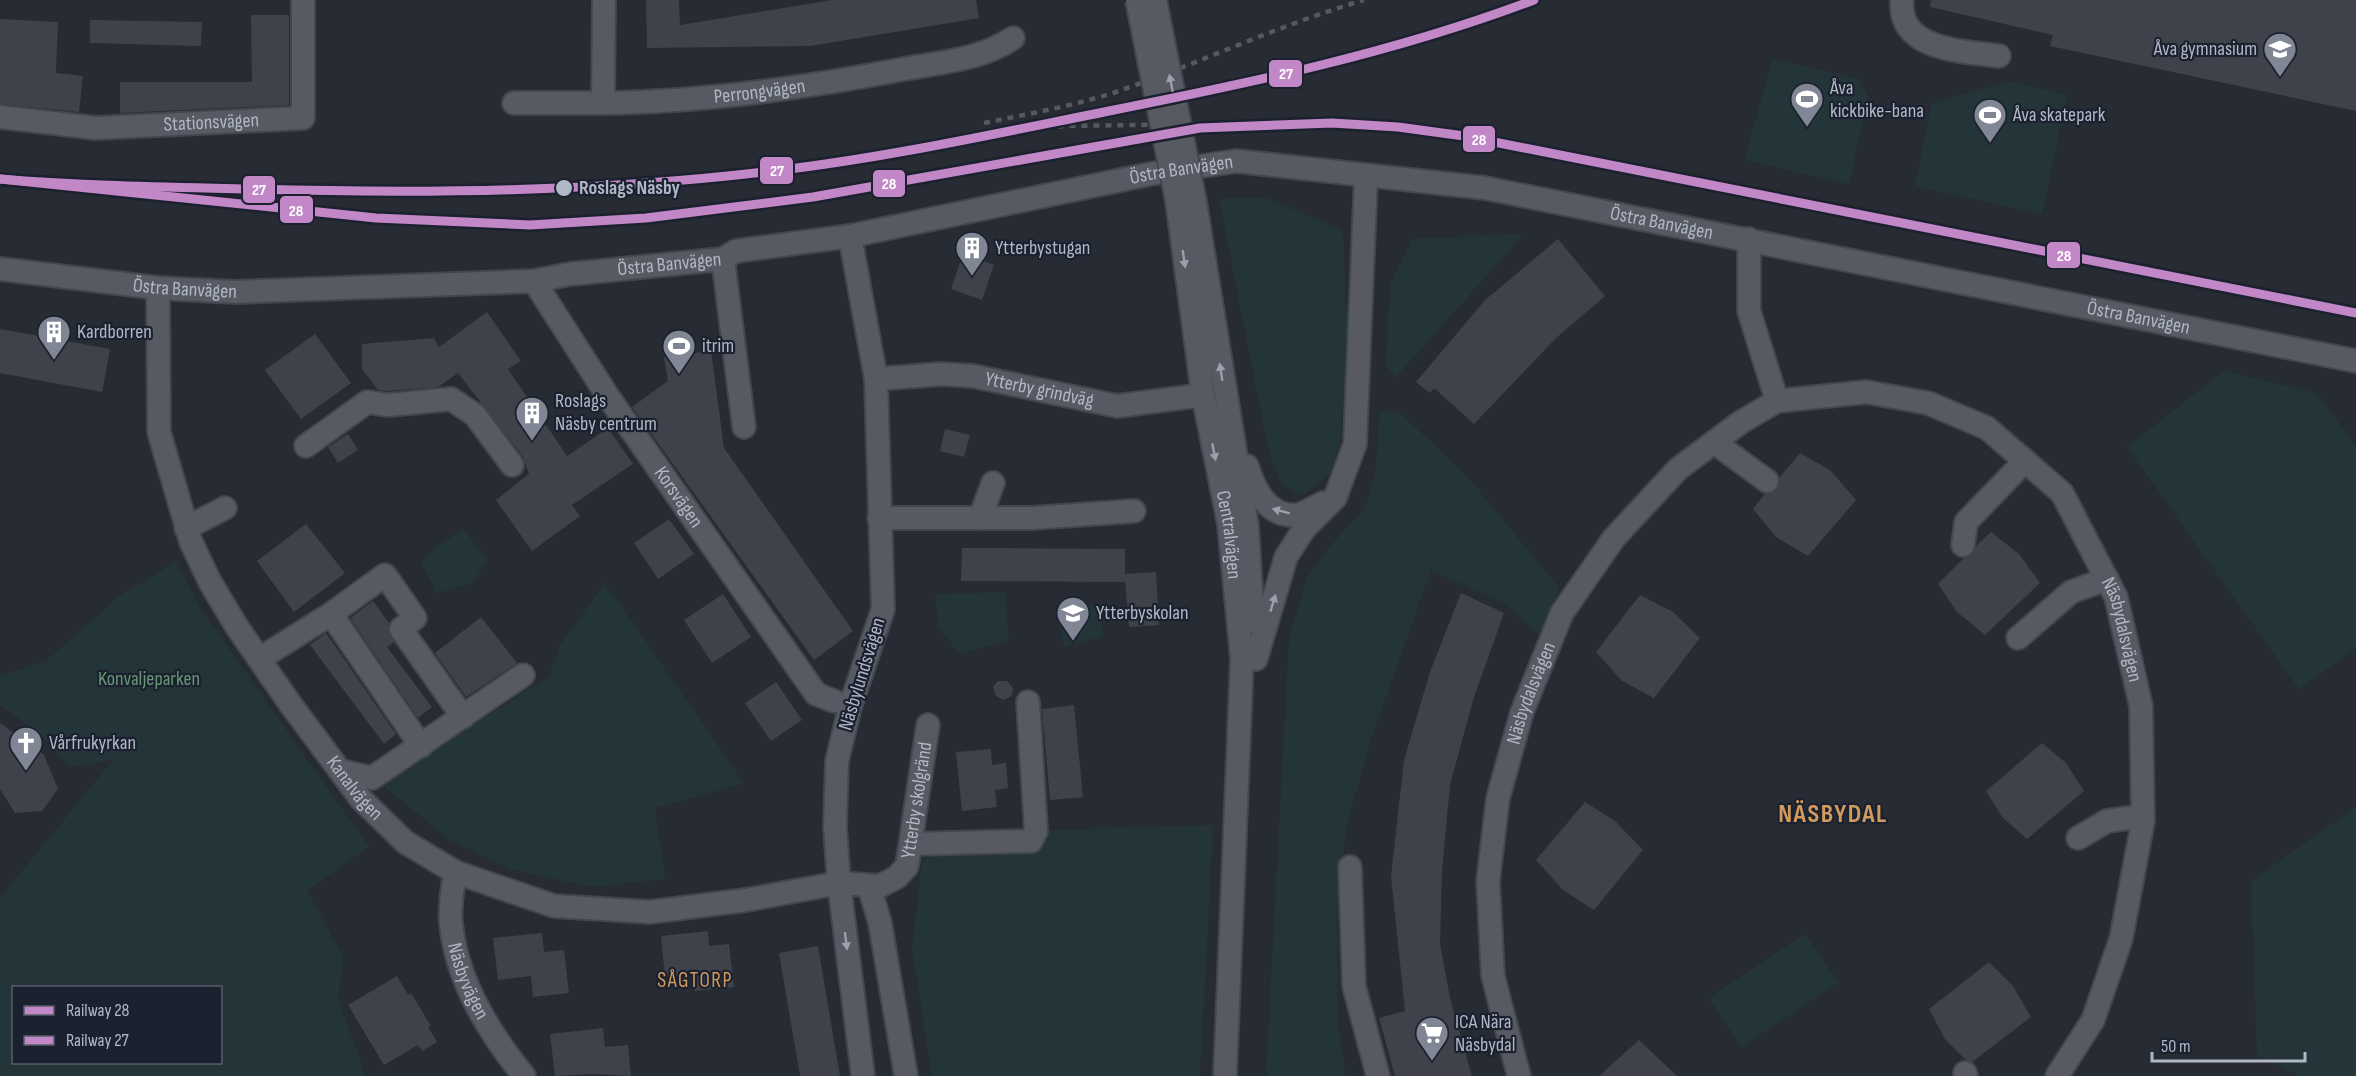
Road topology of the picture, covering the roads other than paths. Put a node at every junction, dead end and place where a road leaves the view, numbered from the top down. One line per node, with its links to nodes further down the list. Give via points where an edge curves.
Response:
1 (303, 0): 10 (street, Stationsvägen, via 303,118 96,128)
2 (604, 0): 9 (street)
3 (1137, 0): 12 (street, Centralvägen, bridge)
4 (1155, 0): 12 (street, Centralvägen, one-way to 4, bridge)
5 (1902, 0): 7 (street, via 1901,12 1912,34 1932,45)
6 (1013, 38): 9 (street, Perrongvägen, via 983,54 828,83 681,102)
7 (1999, 56)
8 (514, 104): 9 (street, Perrongvägen)
9 (603, 104)
10 (0, 117)
11 (1366, 176): 13 (street, Östra Banvägen, via 1236,161 1150,174); 14 (street, Östra Banvägen, via 1485,188); 31 (street, via 1356,444)
12 (1186, 202): 21 (street, Centralvägen, one-way to 21); 22 (street, Centralvägen, one-way to 12)
13 (850, 236): 15 (street, Östra Banvägen, via 736,251); 20 (street, Näsbylundsvägen)
14 (1749, 239): 19 (street, Östra Banvägen); 23 (street, via 1749,311)
15 (723, 258): 17 (street, Östra Banvägen, via 570,273); 24 (street)
16 (0, 270): 18 (street, Östra Banvägen)
17 (534, 281): 18 (street, Östra Banvägen, via 248,292); 44 (street, Korsvägen, via 607,395 816,694)
18 (158, 288): 36 (street, Kanalvägen, via 159,432)
19 (2356, 361)
20 (876, 379): 21 (street, Ytterby grindväg, via 973,376 1117,405); 34 (street, Näsbylundsvägen)
21 (1203, 395): 60 (street, Centralvägen, one-way to 60, via 1229,525 1242,659)
22 (1225, 398): 31 (street, one-way to 22, via 1297,515 1272,509 1255,491); 42 (street, Centralvägen, via 1247,525)
23 (1777, 401): 25 (street, Näsbydalsvägen); 27 (street, Näsbydalsvägen, via 1866,392 1928,403 1987,428)
24 (744, 427)
25 (1714, 442): 29 (street); 63 (street, Näsbydalsvägen, via 1678,469 1614,538 1562,613 1522,712 1498,798 1488,881 1493,976)
26 (306, 446): 28 (street, via 367,402 388,405 451,399 475,415)
27 (2025, 461): 37 (street, via 1966,522); 38 (street, Näsbydalsvägen, via 2062,492)
28 (512, 465)
29 (1767, 481)
30 (993, 483): 35 (street)
31 (1335, 498): 42 (street, one-way to 31, via 1286,557 1304,528)
32 (225, 508): 36 (street)
33 (1134, 511): 35 (street)
34 (879, 518): 35 (street); 55 (street, Näsbylundsvägen, via 883,609 850,706 837,761)
35 (980, 518)
36 (186, 528): 41 (street, Kanalvägen, via 210,582)
37 (1963, 545)
38 (2107, 579): 40 (street, via 2071,592); 50 (street, Näsbydalsvägen, via 2116,597 2141,706)
39 (330, 614): 41 (street); 46 (street, via 385,575 415,618 401,629); 48 (street)
40 (2018, 638)
41 (259, 658): 49 (street, Kanalvägen)
42 (1256, 659): 61 (street, Centralvägen)
43 (523, 675): 46 (street)
44 (834, 700)
45 (1028, 702): 52 (street, via 1036,831 1030,841)
46 (463, 717): 48 (street)
47 (928, 725): 52 (street, Ytterby skolgränd)
48 (421, 746): 49 (street, via 372,778)
49 (341, 771): 54 (street, Kanalvägen, via 361,799 405,842)
50 (2143, 816): 51 (street, via 2107,821); 64 (street, Näsbydalsvägen, via 2121,939 2093,1020)
51 (2078, 838)
52 (911, 844): 56 (street, Ytterby skolgränd, via 907,866 897,877 880,886)
53 (1350, 867): 62 (street, via 1354,986)
54 (455, 872): 55 (street, Kanalvägen, via 554,906 650,912); 57 (street, Näsbyvägen, via 450,922 458,957 473,1000 500,1046)
55 (839, 883): 56 (street, Kanalvägen); 58 (street, Näsbylundsvägen, one-way to 58)
56 (869, 886): 59 (street, via 880,923)
57 (524, 1076)
58 (863, 1076)
59 (906, 1076)
60 (1225, 1076)
61 (1238, 1076)
62 (1378, 1076)
63 (1519, 1076)
64 (2057, 1076)

